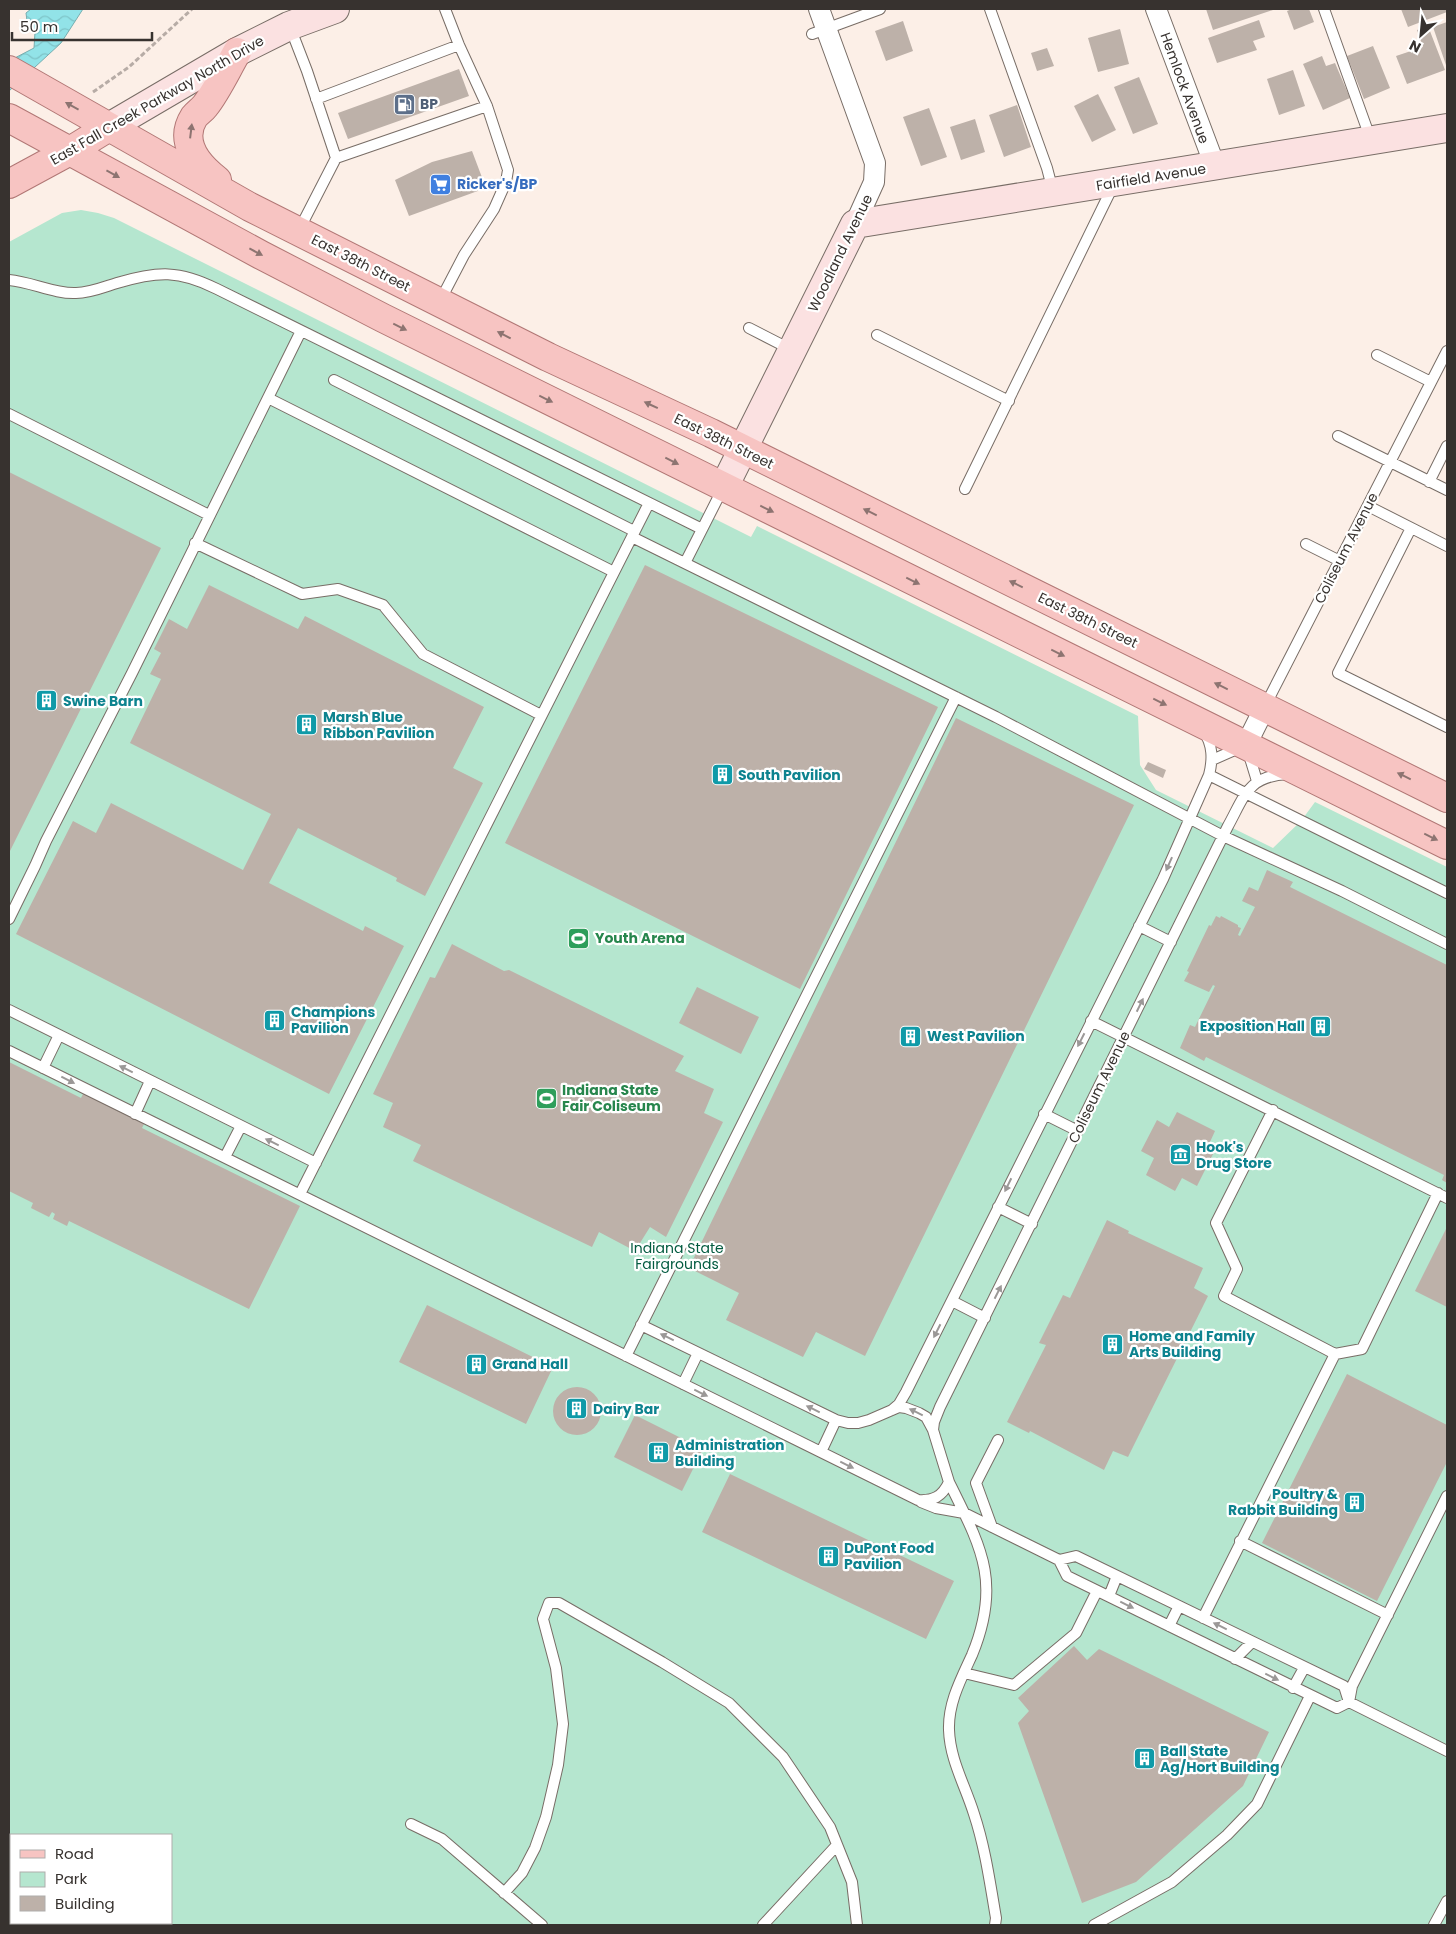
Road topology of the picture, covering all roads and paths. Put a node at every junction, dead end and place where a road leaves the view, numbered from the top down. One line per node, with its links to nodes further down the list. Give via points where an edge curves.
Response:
1 (192, 9): 14 (path, via 129,66)
2 (335, 9): 9 (street, East Fall Creek Parkway North Drive)
3 (445, 9): 11 (lane)
4 (819, 9): 10 (street, Woodland Avenue)
5 (880, 9): 10 (lane)
6 (990, 9): 26 (lane)
7 (1156, 9): 23 (street, Hemlock Avenue)
8 (1324, 9): 20 (lane)
9 (289, 26): 12 (street, East Fall Creek Parkway North Drive); 15 (lane)
10 (819, 31): 28 (street, Woodland Avenue, via 876,167 872,188)
11 (459, 45): 15 (lane); 16 (lane)
12 (237, 52): 18 (street, East Fall Creek Parkway North Drive); 27 (main road, one-way to 12, via 211,176 190,148 193,119 205,106)
13 (9, 70): 18 (main road, East 38th Street, one-way to 13)
14 (89, 94)
15 (316, 99): 22 (lane)
16 (487, 106): 22 (lane); 31 (lane, via 508,170 506,182 494,209)
17 (12, 120): 21 (main road)
18 (110, 127): 21 (main road, East Fall Creek Parkway North Drive); 27 (main road, East 38th Street)
19 (1447, 128): 20 (street, Fairfield Avenue)
20 (1371, 141): 23 (street, Fairfield Avenue)
21 (70, 151): 25 (main road, East Fall Creek Parkway North Drive); 48 (main road, one-way to 48, via 383,318)
22 (336, 158): 29 (lane)
23 (1215, 166): 24 (street, Fairfield Avenue)
24 (1114, 182): 26 (street, Fairfield Avenue); 41 (lane)
25 (9, 184)
26 (1053, 192): 28 (street, Fairfield Avenue)
27 (250, 207): 29 (main road, East 38th Street)
28 (854, 224): 35 (street, Woodland Avenue)
29 (298, 231): 31 (main road, East 38th Street)
30 (9, 280): 33 (lane, via 78,293 143,276 174,274 206,283)
31 (439, 302): 45 (main road, East 38th Street, one-way to 31)
32 (749, 328): 35 (lane)
33 (302, 331): 40 (lane); 51 (lane)
34 (877, 335): 41 (lane)
35 (792, 350): 45 (street, Woodland Avenue)
36 (1447, 351): 39 (lane, Coliseum Avenue)
37 (1377, 355): 39 (lane)
38 (334, 380): 56 (lane)
39 (1431, 382): 46 (lane, Coliseum Avenue)
40 (268, 398): 53 (lane); 62 (lane)
41 (1009, 401): 49 (lane)
42 (9, 414): 53 (lane)
43 (1338, 436): 46 (lane)
44 (1447, 446): 47 (lane)
45 (742, 449): 48 (street, Woodland Avenue); 64 (main road, East 38th Street, one-way to 45)
46 (1390, 463): 47 (lane); 52 (lane, Coliseum Avenue)
47 (1429, 482): 50 (lane)
48 (724, 487): 55 (lane); 66 (main road, one-way to 66)
49 (965, 489)
50 (1447, 490)
51 (649, 503): 55 (lane); 56 (lane)
52 (1368, 506): 54 (lane); 60 (lane, Coliseum Avenue)
53 (209, 515): 57 (lane)
54 (1411, 528): 59 (lane); 67 (lane, via 1338,673)
55 (702, 529): 61 (lane)
56 (633, 534): 61 (lane); 62 (lane)
57 (195, 543): 65 (lane, via 302,594 338,589 383,605 423,654); 79 (lane)
58 (1306, 544): 60 (lane)
59 (1447, 546)
60 (1340, 561): 64 (lane, Coliseum Avenue)
61 (685, 564): 63 (lane)
62 (614, 572): 65 (lane)
63 (956, 697): 75 (lane); 103 (lane)
64 (1265, 707): 68 (street, Coliseum Avenue); 74 (main road, East 38th Street, one-way to 64)
65 (541, 715): 96 (lane)
66 (1187, 716): 68 (main road); 69 (lane, via 1207,735)
67 (1447, 727)
68 (1246, 745): 69 (lane); 71 (main road); 72 (lane)
69 (1212, 760): 70 (lane)
70 (1209, 776): 73 (lane); 75 (lane)
71 (1309, 776): 72 (lane, via 1277,774); 77 (main road, one-way to 77)
72 (1257, 781): 73 (lane, Coliseum Avenue)
73 (1246, 794): 76 (lane, Coliseum Avenue); 78 (lane)
74 (1447, 798)
75 (1189, 819): 76 (lane); 80 (lane, one-way to 80)
76 (1223, 836): 81 (lane, Coliseum Avenue); 82 (lane, via 1342,890)
77 (1447, 845)
78 (1447, 893)
79 (9, 919)
80 (1139, 926): 81 (lane); 84 (lane)
81 (1170, 942): 86 (lane, Coliseum Avenue, one-way to 81)
82 (1447, 944)
83 (9, 1010): 85 (lane)
84 (1091, 1021): 86 (lane); 92 (lane, one-way to 92)
85 (59, 1035): 88 (lane); 89 (lane, one-way to 85)
86 (1124, 1037): 90 (lane); 94 (lane, Coliseum Avenue)
87 (9, 1050): 88 (lane)
88 (43, 1068): 91 (lane, one-way to 91)
89 (150, 1081): 91 (lane); 93 (lane)
90 (1273, 1110): 98 (lane); 105 (lane, via 1216,1223 1237,1269 1224,1296)
91 (135, 1114): 95 (lane)
92 (1044, 1114): 94 (lane); 99 (lane, one-way to 99)
93 (240, 1126): 95 (lane); 96 (lane, one-way to 93)
94 (1078, 1131): 100 (lane, Coliseum Avenue)
95 (225, 1157): 97 (lane)
96 (316, 1163): 97 (lane)
97 (300, 1194): 106 (lane)
98 (1443, 1195): 105 (lane, via 1362,1349)
99 (998, 1206): 100 (lane); 101 (lane)
100 (1032, 1224): 102 (lane, Coliseum Avenue, one-way to 100)
101 (952, 1300): 102 (lane); 108 (lane, one-way to 108, via 906,1392)
102 (985, 1318): 110 (lane, Coliseum Avenue, via 940,1407)
103 (641, 1325): 104 (lane, one-way to 103); 106 (lane)
104 (698, 1353): 107 (lane); 109 (lane, one-way to 104)
105 (1335, 1354): 118 (lane)
106 (626, 1356): 107 (lane)
107 (682, 1384): 112 (lane, one-way to 112)
108 (891, 1411): 109 (lane, via 858,1423); 110 (lane, one-way to 108, via 926,1417 913,1410 900,1407)
109 (836, 1420): 112 (lane)
110 (933, 1430): 113 (lane)
111 (998, 1440): 117 (lane, via 976,1482)
112 (821, 1452): 115 (lane, one-way to 115)
113 (949, 1482): 115 (lane, via 935,1499); 116 (lane)
114 (1447, 1496): 124 (lane)
115 (918, 1500): 116 (lane, via 936,1508)
116 (964, 1513): 117 (lane); 130 (lane, via 983,1561 988,1593 986,1614)
117 (992, 1527): 119 (lane)
118 (1240, 1541): 124 (lane); 125 (lane)
119 (1059, 1560): 120 (lane, via 1076,1556); 121 (lane, via 1067,1576)
120 (1117, 1576): 122 (lane); 123 (lane)
121 (1097, 1591): 122 (lane); 130 (lane, via 1076,1633 1014,1685)
122 (1109, 1596): 126 (lane, one-way to 126)
123 (1179, 1606): 125 (lane); 126 (lane)
124 (1388, 1615): 133 (lane, via 1352,1686)
125 (1202, 1618): 127 (lane, one-way to 125)
126 (1168, 1626): 128 (lane)
127 (1252, 1642): 128 (lane); 129 (lane)
128 (1235, 1659): 131 (lane, one-way to 131)
129 (1304, 1668): 131 (lane); 133 (lane, via 1344,1686)
130 (964, 1672): 142 (lane, via 949,1718 950,1742 952,1757 974,1814 987,1867)
131 (1293, 1688): 132 (lane)
132 (1310, 1696): 133 (lane, via 1337,1708); 143 (lane, via 1257,1804 1227,1835 1172,1882)
133 (1349, 1702): 134 (lane)
134 (1447, 1751)
135 (411, 1824): 137 (lane, via 442,1839)
136 (837, 1845): 137 (lane, via 830,1827 783,1757 729,1703 559,1603 549,1604 543,1619 556,1668 563,1724 558,1765 535,1848 522,1873); 140 (lane); 141 (lane, via 852,1882)
137 (504, 1893): 139 (lane)
138 (1447, 1901): 144 (lane)
139 (542, 1925)
140 (763, 1925)
141 (857, 1925)
142 (995, 1925)
143 (1094, 1925)
144 (1434, 1925)

